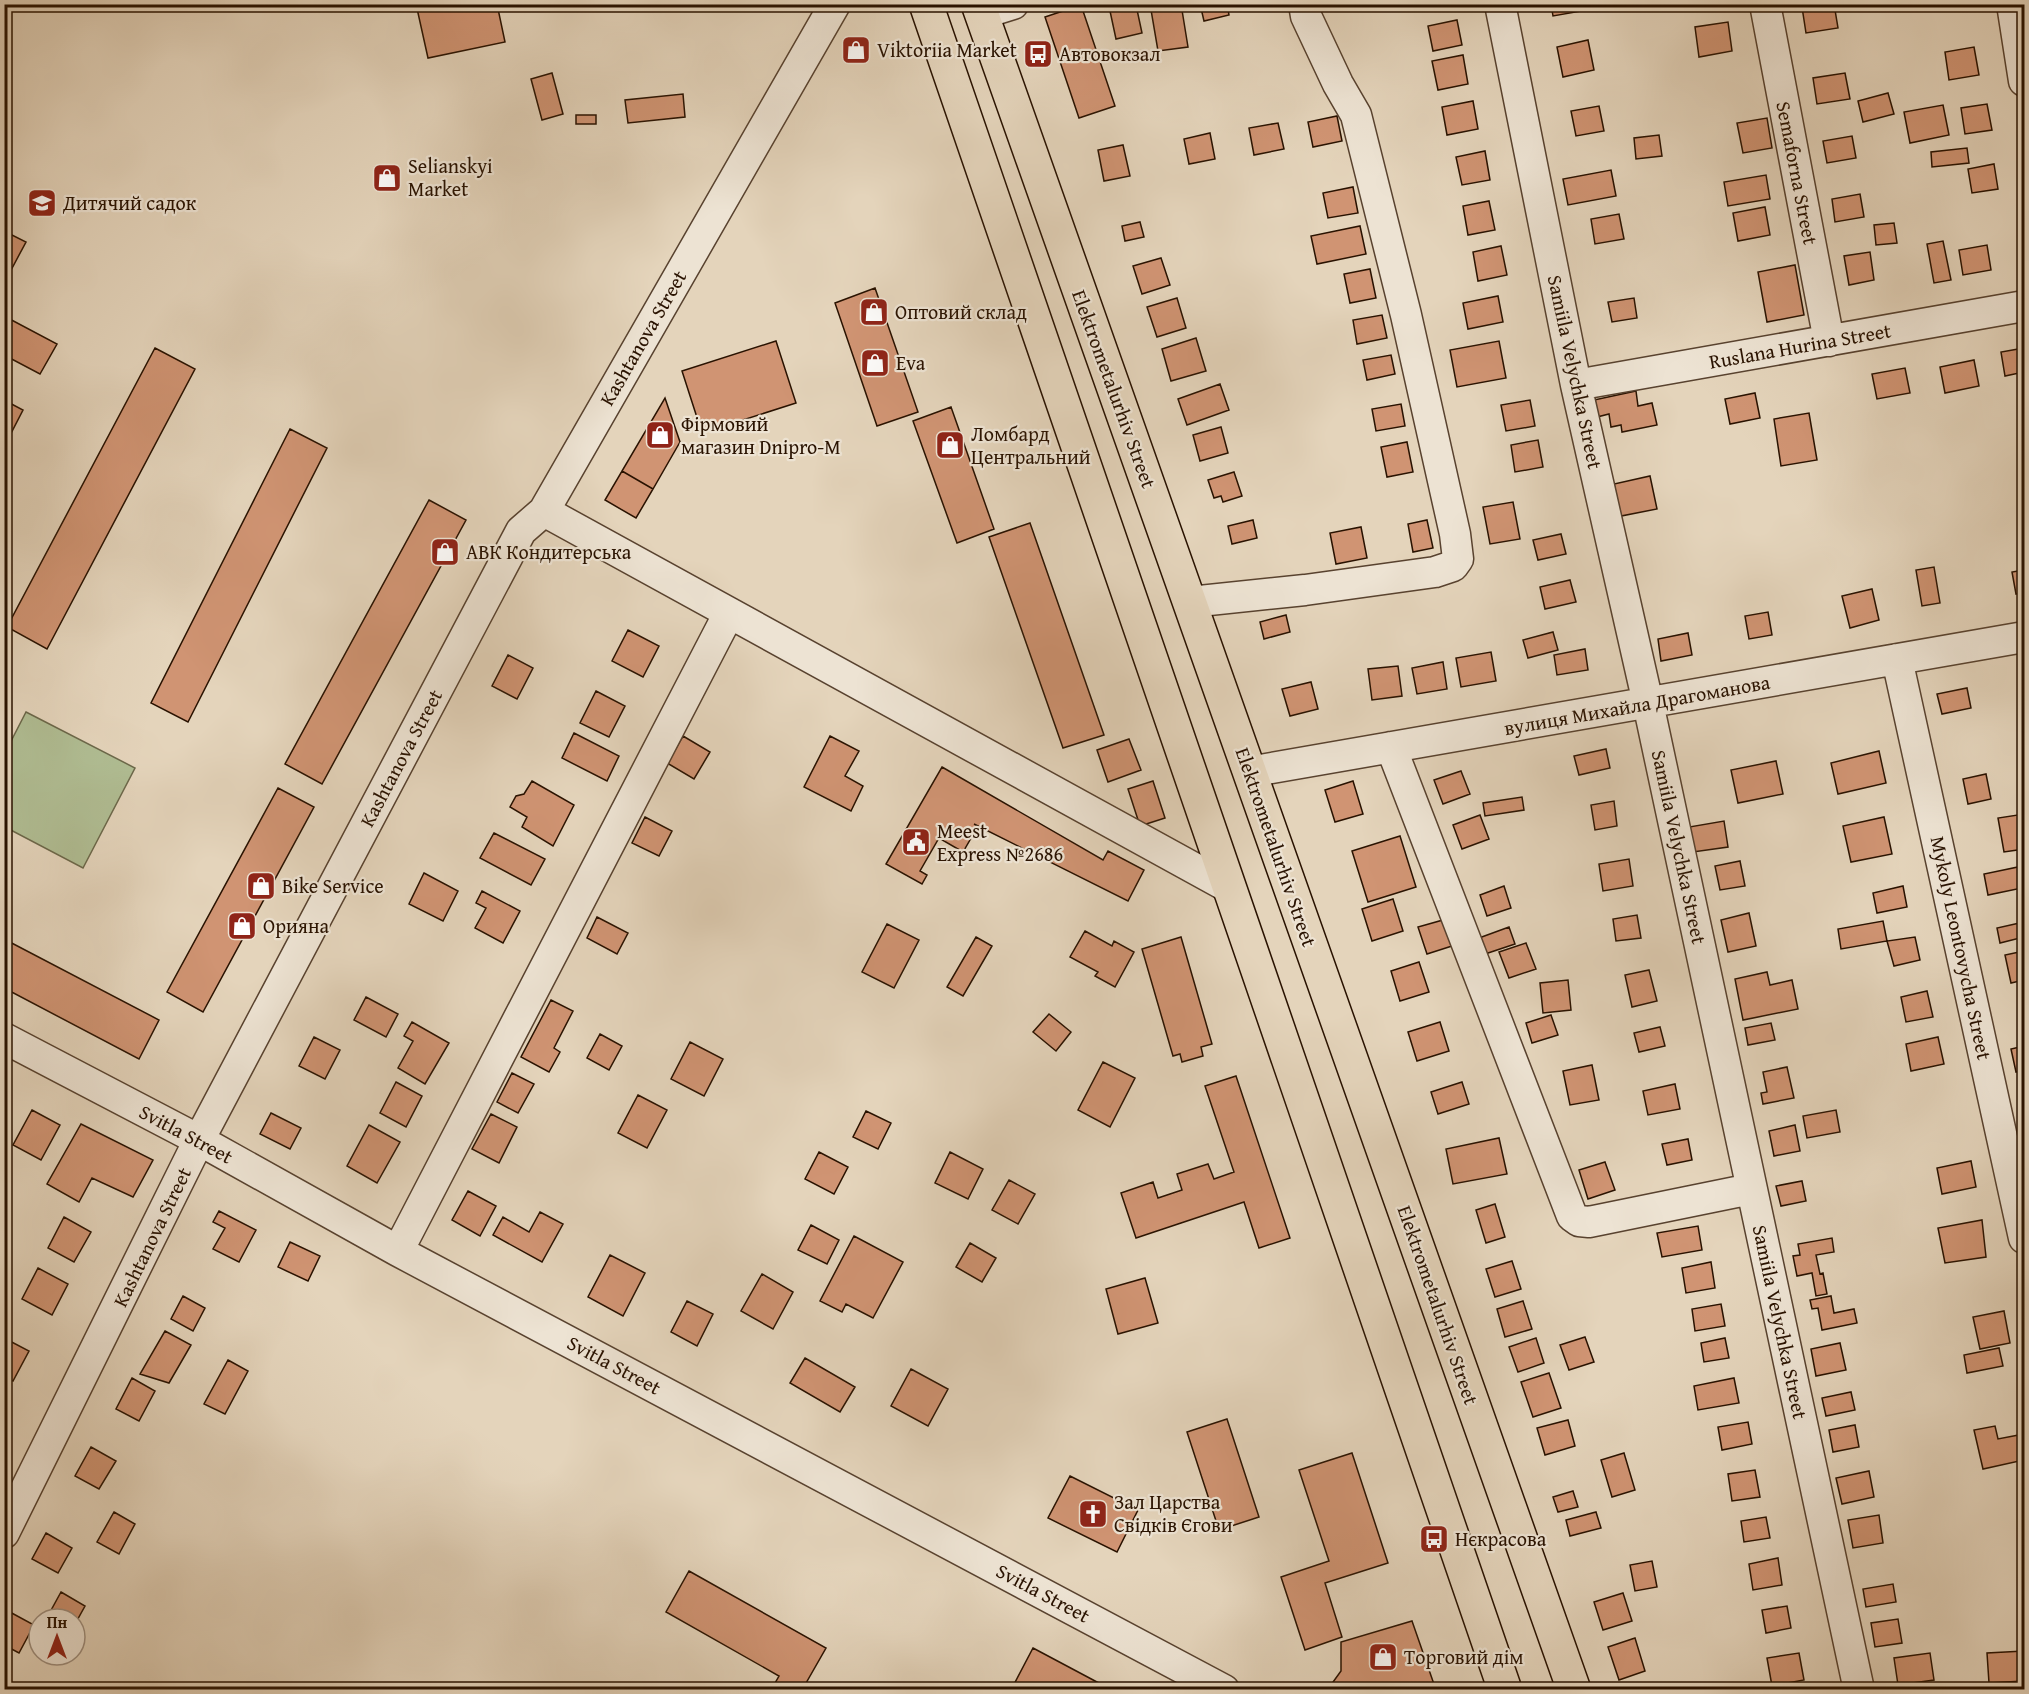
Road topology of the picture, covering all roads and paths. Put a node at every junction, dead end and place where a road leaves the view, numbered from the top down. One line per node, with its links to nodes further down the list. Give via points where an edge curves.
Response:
1 (835, 4): 13 (street, Kashtanova Street)
2 (926, 4): 21 (main road)
3 (1013, 4): 8 (street)
4 (1304, 4): 14 (street, via 1338,84 1356,114 1406,315 1458,559 1453,566 1436,572)
5 (1500, 4): 12 (street, Samiila Velychka Street)
6 (1765, 4): 11 (street, Semaforna Street)
7 (2012, 4): 9 (street)
8 (980, 9): 14 (main road, Elektrometalurhiv Street)
9 (2025, 81)
10 (2025, 306): 11 (street, Ruslana Hurina Street)
11 (1829, 341): 12 (street, Ruslana Hurina Street)
12 (1576, 386): 18 (street, Samiila Velychka Street)
13 (544, 511): 15 (street); 23 (street, Kashtanova Street, via 521,531)
14 (1190, 602): 20 (main road, Elektrometalurhiv Street)
15 (729, 613): 21 (street); 26 (street)
16 (2025, 637): 17 (street, вулиця Михайла Драгоманова)
17 (1896, 659): 18 (street, вулиця Михайла Драгоманова); 25 (street, Mykoly Leontovycha Street)
18 (1648, 704): 19 (street, вулиця Михайла Драгоманова); 24 (street, Samiila Velychka Street)
19 (1391, 747): 20 (street, вулиця Михайла Драгоманова); 24 (street, via 1572,1216 1589,1222)
20 (1249, 772): 30 (main road, Elektrometalurhiv Street)
21 (1230, 888): 29 (main road)
22 (4, 1038): 23 (street, Svitla Street)
23 (199, 1140): 26 (street, Svitla Street); 27 (street, Kashtanova Street)
24 (1751, 1189): 31 (street, Samiila Velychka Street)
25 (2025, 1238)
26 (398, 1251): 28 (street, Svitla Street)
27 (4, 1533)
28 (1224, 1689)
29 (1505, 1689)
30 (1574, 1689)
31 (1859, 1689)

